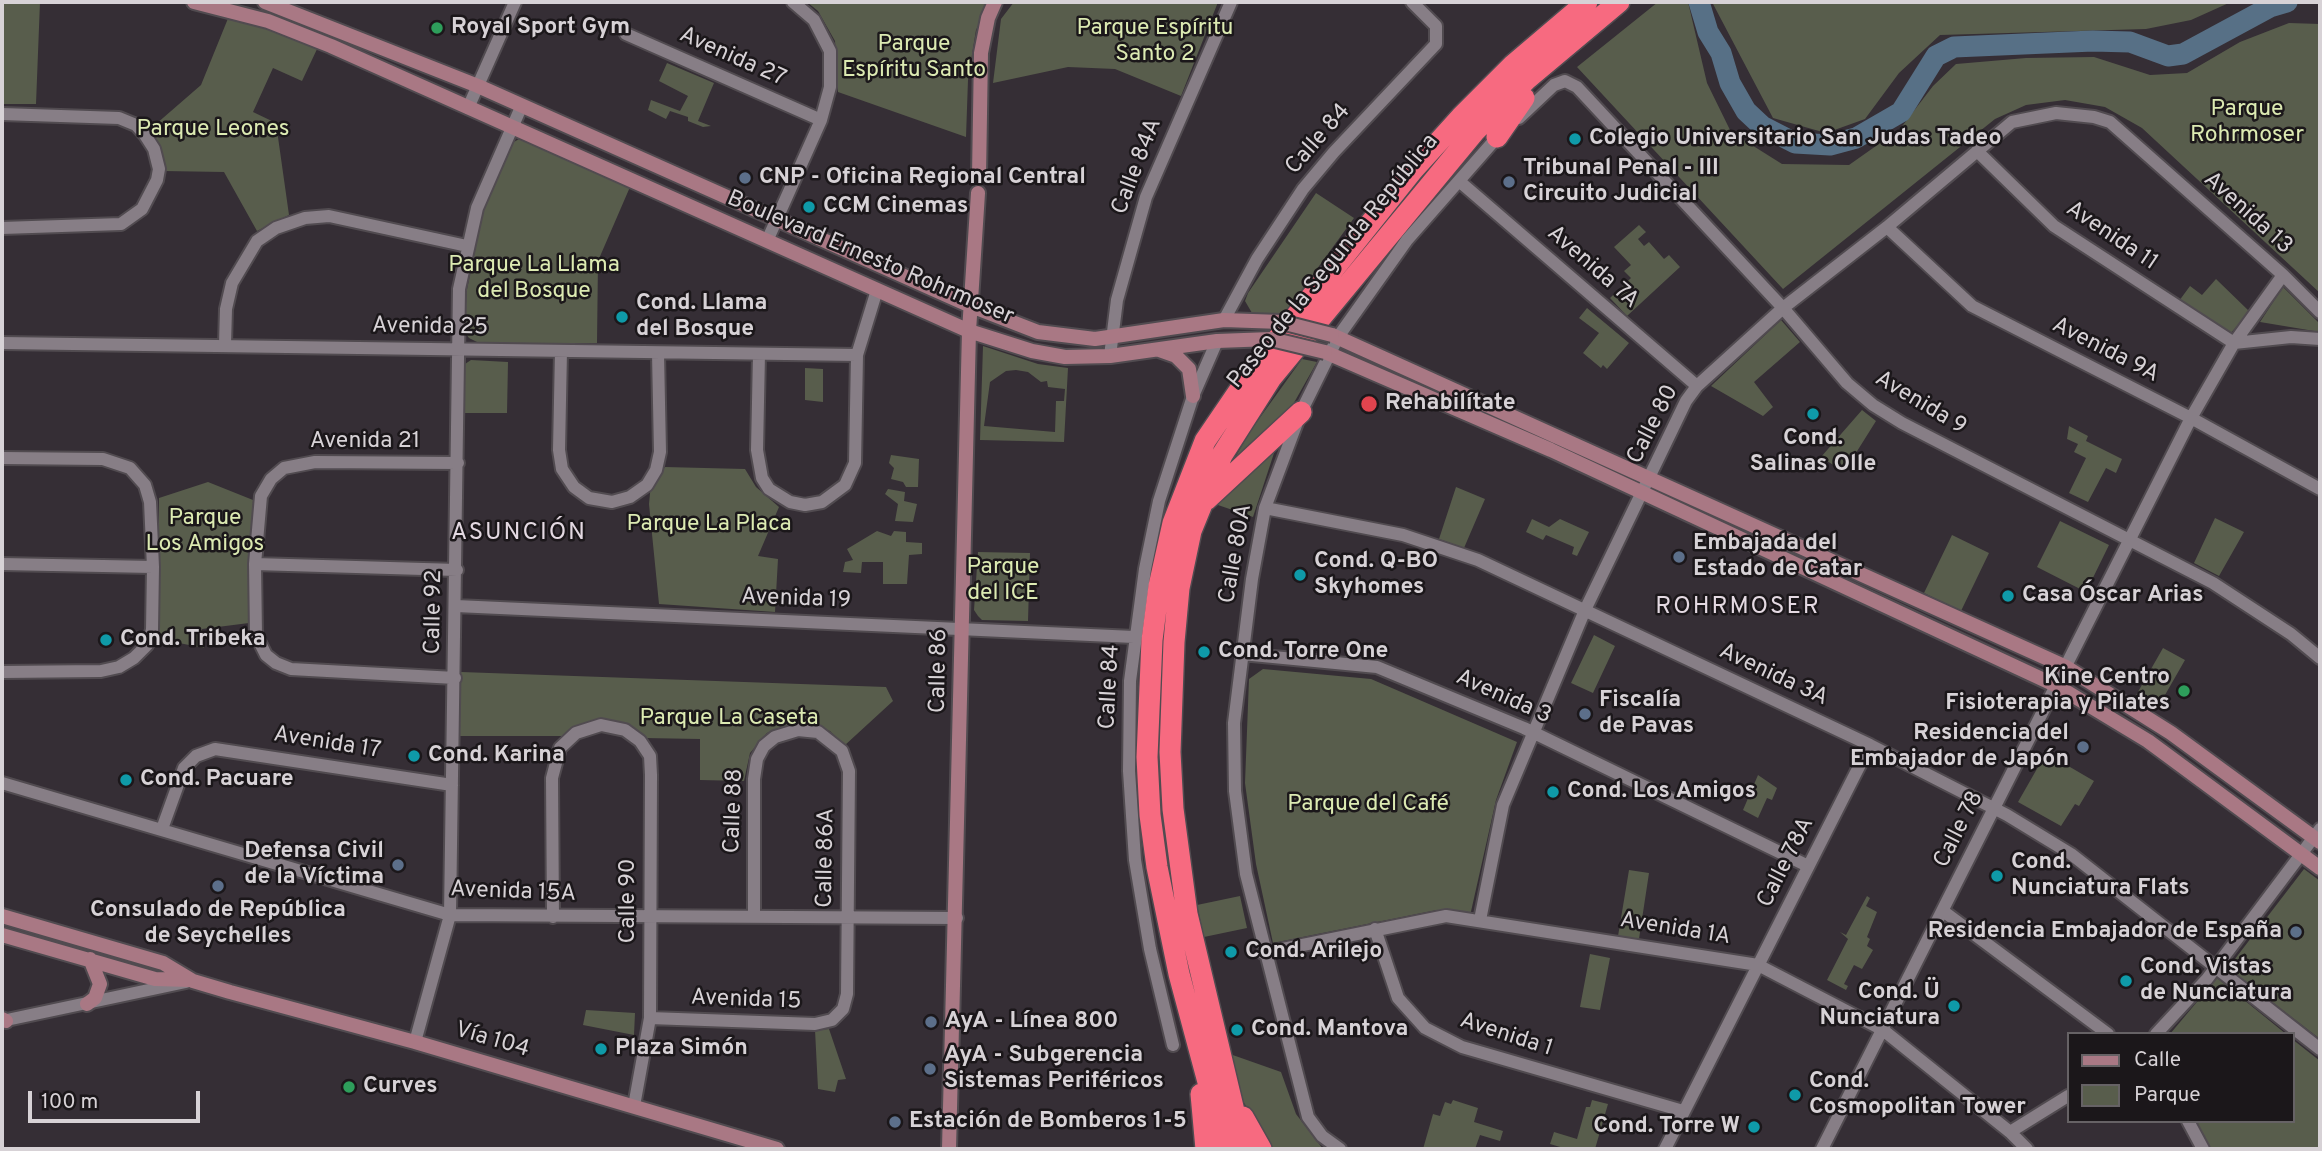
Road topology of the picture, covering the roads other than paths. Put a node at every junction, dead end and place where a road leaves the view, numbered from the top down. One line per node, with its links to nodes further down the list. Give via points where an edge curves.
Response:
1 (194, 2): 10 (main road, Boulevard Ernesto Rohrmoser)
2 (264, 2): 13 (main road, Boulevard Ernesto Rohrmoser)
3 (515, 2): 13 (street)
4 (793, 2): 19 (street, via 814,20 830,51 830,87)
5 (995, 2): 23 (main road, via 981,53)
6 (1231, 2): 42 (street, Calle 84A, via 1146,197 1123,276)
7 (1412, 2): 38 (street, Calle 84, via 1436,26 1436,44 1303,189 1256,259)
8 (1587, 2): 116 (highway, Paseo de la Segunda República, via 1513,65 1413,170 1235,395 1205,441 1187,484 1159,586 1147,757 1157,867)
9 (1619, 2): 12 (highway, Paseo de la Segunda República)
10 (215, 4): 16 (main road, Boulevard Ernesto Rohrmoser, via 331,46)
11 (626, 34): 19 (street, Avenida 27)
12 (1573, 39): 21 (highway); 65 (highway, Paseo de la Segunda República, via 1475,131 1271,378 1222,455)
13 (478, 86): 15 (main road, Boulevard Ernesto Rohrmoser); 16 (street)
14 (1577, 87): 21 (street, Calle 80A, via 1565,81 1554,86); 36 (street, Avenida 9)
15 (522, 105): 20 (street, Calle 92); 26 (main road, Boulevard Ernesto Rohrmoser)
16 (468, 108): 20 (main road, Boulevard Ernesto Rohrmoser)
17 (2071, 113): 22 (street, Calle 80, via 2012,122); 31 (street, Avenida 13, via 2110,122)
18 (2, 114): 28 (street, via 119,118 136,125 154,149 159,169 142,209 121,224)
19 (821, 120): 26 (street)
20 (511, 127): 29 (main road, Boulevard Ernesto Rohrmoser); 30 (street, Calle 92, via 477,208)
21 (1497, 137): 24 (street, Calle 80A)
22 (1977, 151): 27 (street, Calle 80); 47 (street, Avenida 11, via 2054,226)
23 (979, 176)
24 (1459, 181): 41 (street, Calle 80A); 56 (street, Avenida 7A)
25 (978, 192): 32 (main road, Calle 86)
26 (777, 218): 29 (street); 34 (main road, Boulevard Ernesto Rohrmoser)
27 (1887, 227): 36 (street, Calle 80); 59 (street, Avenida 9A, via 1972,306)
28 (2, 228)
29 (767, 241): 33 (main road, Boulevard Ernesto Rohrmoser)
30 (467, 246): 46 (street, via 330,216 276,228 257,241 232,283); 48 (street, Calle 92, via 459,289)
31 (2283, 275): 37 (street, Avenida 13); 47 (street, Calle 78)
32 (972, 277): 34 (main road, via 964,294); 35 (main road, Calle 86)
33 (877, 289): 40 (main road, Boulevard Ernesto Rohrmoser); 54 (street)
34 (951, 297): 35 (main road, Boulevard Ernesto Rohrmoser)
35 (971, 306): 40 (main road, Calle 86); 42 (main road, Boulevard Ernesto Rohrmoser, via 1038,332)
36 (1783, 308): 56 (street, Calle 80); 67 (street, Avenida 9, via 1847,383 1873,405)
37 (2320, 312)
38 (1224, 320): 39 (main road, Boulevard Ernesto Rohrmoser); 42 (main road, Boulevard Ernesto Rohrmoser)
39 (1280, 322): 41 (main road, Boulevard Ernesto Rohrmoser, bridge); 44 (main road, via 1224,331)
40 (969, 331): 55 (main road, Boulevard Ernesto Rohrmoser, via 1032,351); 74 (main road, Calle 86)
41 (1335, 336): 52 (street, Calle 80A); 62 (main road, Boulevard Ernesto Rohrmoser)
42 (1113, 338): 55 (street, Calle 84A)
43 (2320, 339): 47 (street, via 2291,337)
44 (1217, 341): 49 (main road, Boulevard Ernesto Rohrmoser); 52 (main road, Boulevard Ernesto Rohrmoser, bridge, via 1271,339); 57 (street, Calle 84)
45 (2, 343): 46 (street, Avenida 25)
46 (225, 344): 48 (street, Avenida 25)
47 (2234, 344): 59 (street, Calle 78)
48 (459, 350): 50 (street, Avenida 25); 61 (street, Calle 92)
49 (1158, 350): 55 (main road, Boulevard Ernesto Rohrmoser); 57 (main road, via 1183,362 1192,378)
50 (561, 351): 51 (street, Avenida 25); 51 (street, via 562,469 573,487 589,498 611,502 630,497 647,485 656,470 660,452)
51 (658, 353): 53 (street, Avenida 25)
52 (1327, 353): 58 (street, Calle 80A); 64 (main road, Boulevard Ernesto Rohrmoser)
53 (759, 354): 54 (street, Avenida 25); 54 (street, via 757,464 762,478 778,496 806,505 835,495 852,474)
54 (857, 355)
55 (1110, 356)
56 (1697, 386): 62 (street, Calle 80)
57 (1193, 396): 75 (street, Calle 84, via 1159,501)
58 (1301, 412): 65 (highway); 66 (street, Calle 80A)
59 (2191, 418): 63 (street, Avenida 9A); 67 (street, Calle 78)
60 (2, 458): 70 (street, via 103,458 130,468 145,485 150,502)
61 (458, 463): 69 (street, Avenida 21, via 293,464 266,486 259,505); 71 (street, Calle 92)
62 (1650, 477): 64 (street, Calle 80); 78 (main road, Boulevard Ernesto Rohrmoser)
63 (2320, 489)
64 (1643, 492): 73 (street, Calle 80); 81 (main road, Boulevard Ernesto Rohrmoser)
65 (1199, 507): 120 (highway, Paseo de la Segunda República, via 1179,588 1170,752 1187,914)
66 (1265, 508): 73 (street, Avenida 3A, via 1403,535 1478,560); 76 (street, Calle 80A)
67 (2132, 541): 77 (street, Avenida 9, via 2213,583); 78 (street, Calle 78)
68 (2, 564): 70 (street)
69 (255, 564): 71 (street); 80 (street, via 257,635 260,646 276,663 291,670)
70 (153, 567): 79 (street, via 152,630 143,650 120,667)
71 (457, 570): 72 (street, Calle 92)
72 (456, 606): 74 (street, Avenida 19); 80 (street, Calle 92)
73 (1585, 610): 83 (street, Calle 80); 84 (street, Avenida 3A)
74 (963, 628): 75 (street, Avenida 19); 100 (main road, Calle 86)
75 (1135, 636): 118 (street, Calle 84, via 1129,726 1132,829 1142,905)
76 (1242, 654): 83 (street, Avenida 3, via 1377,667); 104 (street, Calle 80A, via 1234,723 1236,791 1246,874)
77 (2320, 658)
78 (2066, 667): 81 (street, Calle 78); 89 (main road, Boulevard Ernesto Rohrmoser, via 2171,733)
79 (2, 672)
80 (456, 678): 86 (street, Calle 92)
81 (2057, 686): 87 (street, Calle 78); 90 (main road, Boulevard Ernesto Rohrmoser, via 2148,741)
82 (798, 730): 98 (street, Calle 88, via 775,737 757,759); 99 (street, Calle 86A, via 818,732 833,741 849,771)
83 (1533, 733): 91 (street, Avenida 3); 101 (street, Calle 80, via 1503,805)
84 (1870, 746): 87 (street, Avenida 3A); 91 (street, Calle 78A)
85 (2, 783): 88 (street, Avenida 15A)
86 (452, 785): 88 (street, Avenida 17, via 209,750 196,756 181,776); 94 (street, Calle 92)
87 (1994, 810): 93 (street, Calle 78); 107 (street, Avenida 3A, via 2071,854)
88 (162, 829): 94 (street, Avenida 15A)
89 (2318, 836): 90 (street)
90 (2301, 854): 92 (main road, Boulevard Ernesto Rohrmoser); 107 (street)
91 (1808, 866): 106 (street, Calle 78A)
92 (2320, 868)
93 (1942, 912): 113 (street, Calle 78); 114 (street)
94 (450, 915): 96 (street, Avenida 15A); 117 (street, Calle 92)
95 (2, 916): 108 (main road, Vía 104, via 163,963)
96 (553, 916): 97 (street, Avenida 15A); 97 (street, Calle 90, via 552,778 560,748 576,733 601,725 625,730 650,756)
97 (649, 918): 98 (street, Avenida 15A); 111 (street, Calle 90)
98 (754, 918): 99 (street, Avenida 15A)
99 (848, 918): 100 (street, Avenida 15A); 110 (street, Calle 86A, via 847,994)
100 (957, 918): 127 (main road, Calle 86)
101 (1480, 920): 102 (street, Avenida 1A, via 1446,916); 106 (street, Avenida 1A)
102 (1375, 929): 104 (street, Avenida 1A); 123 (street, Avenida 1, via 1398,998 1425,1028 1462,1047)
103 (2, 935): 105 (main road, Vía 104)
104 (1263, 953): 132 (street, Calle 80A, via 1308,1118)
105 (90, 959): 108 (main road, Vía 104, via 155,979); 109 (main road, via 100,984 95,998)
106 (1758, 965): 113 (street, Avenida 1A); 123 (street, Calle 78A)
107 (2215, 969): 115 (street); 119 (street, Avenida 3A)
108 (193, 981): 109 (street); 117 (main road, Vía 104)
109 (87, 1003): 112 (street)
110 (837, 1015): 111 (street, Avenida 15, via 815,1024)
111 (650, 1018): 122 (street, Calle 90)
112 (3, 1020)
113 (1883, 1030): 125 (street, Avenida 1A); 134 (street, Calle 78)
114 (2105, 1032)
115 (2158, 1032)
116 (1196, 1040): 128 (highway); 129 (highway, Paseo de la Segunda República)
117 (415, 1042): 122 (main road, Vía 104)
118 (1173, 1045)
119 (2320, 1049)
120 (1227, 1088): 130 (highway, Paseo de la Segunda República); 131 (highway)
121 (2066, 1097): 125 (street)
122 (634, 1106): 126 (main road, Vía 104)
123 (1683, 1111): 133 (street, Calle 78A)
124 (2189, 1123): 136 (street)
125 (2010, 1132): 135 (street, Avenida 1A)
126 (777, 1149)
127 (949, 1149)
128 (1206, 1149)
129 (1226, 1149)
130 (1243, 1149)
131 (1261, 1149)
132 (1340, 1149)
133 (1665, 1149)
134 (1822, 1149)
135 (2027, 1149)
136 (2203, 1149)

